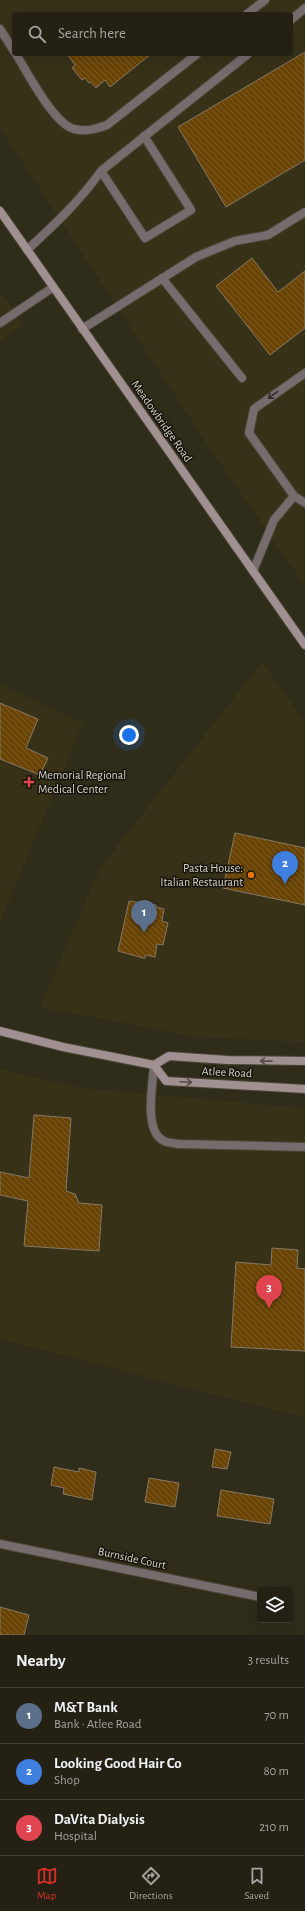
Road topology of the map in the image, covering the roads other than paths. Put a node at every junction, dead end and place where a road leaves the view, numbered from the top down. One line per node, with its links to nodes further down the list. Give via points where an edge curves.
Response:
1 (265, 0): 3 (street)
2 (305, 10): 4 (street)
3 (250, 12)
4 (293, 19)
5 (0, 29): 6 (street)
6 (12, 48)
7 (17, 56): 8 (street, via 54,114 72,129 84,130 95,130 107,125)
8 (194, 56)
9 (245, 56): 10 (street)
10 (144, 136): 11 (street); 11 (street, via 191,210 145,238)
11 (102, 171): 14 (street, via 85,194)
12 (0, 211): 14 (main road, Meadowbridge Road)
13 (305, 212): 15 (street, via 268,235 222,247 196,258)
14 (27, 250): 16 (main road, Meadowbridge Road)
15 (162, 278): 18 (street); 20 (street)
16 (52, 288): 17 (street); 18 (main road, Meadowbridge Road)
17 (0, 323)
18 (82, 329): 23 (main road, Meadowbridge Road)
19 (305, 373): 21 (street, one-way to 21, via 254,410 249,433)
20 (242, 378)
21 (294, 496): 22 (street); 23 (street, via 274,520)
22 (305, 503)
23 (253, 571): 24 (main road, Meadowbridge Road)
24 (305, 645)
25 (0, 1031): 27 (main road, via 63,1047)
26 (305, 1061): 27 (main road, Atlee Road, one-way to 27, via 169,1056)
27 (154, 1065): 28 (main road, Atlee Road, one-way to 28, via 166,1081); 29 (street, via 150,1120 155,1133 163,1140 179,1144)
28 (305, 1089)
29 (305, 1147)
30 (0, 1544): 31 (street, Burnside Court)
31 (257, 1596)

